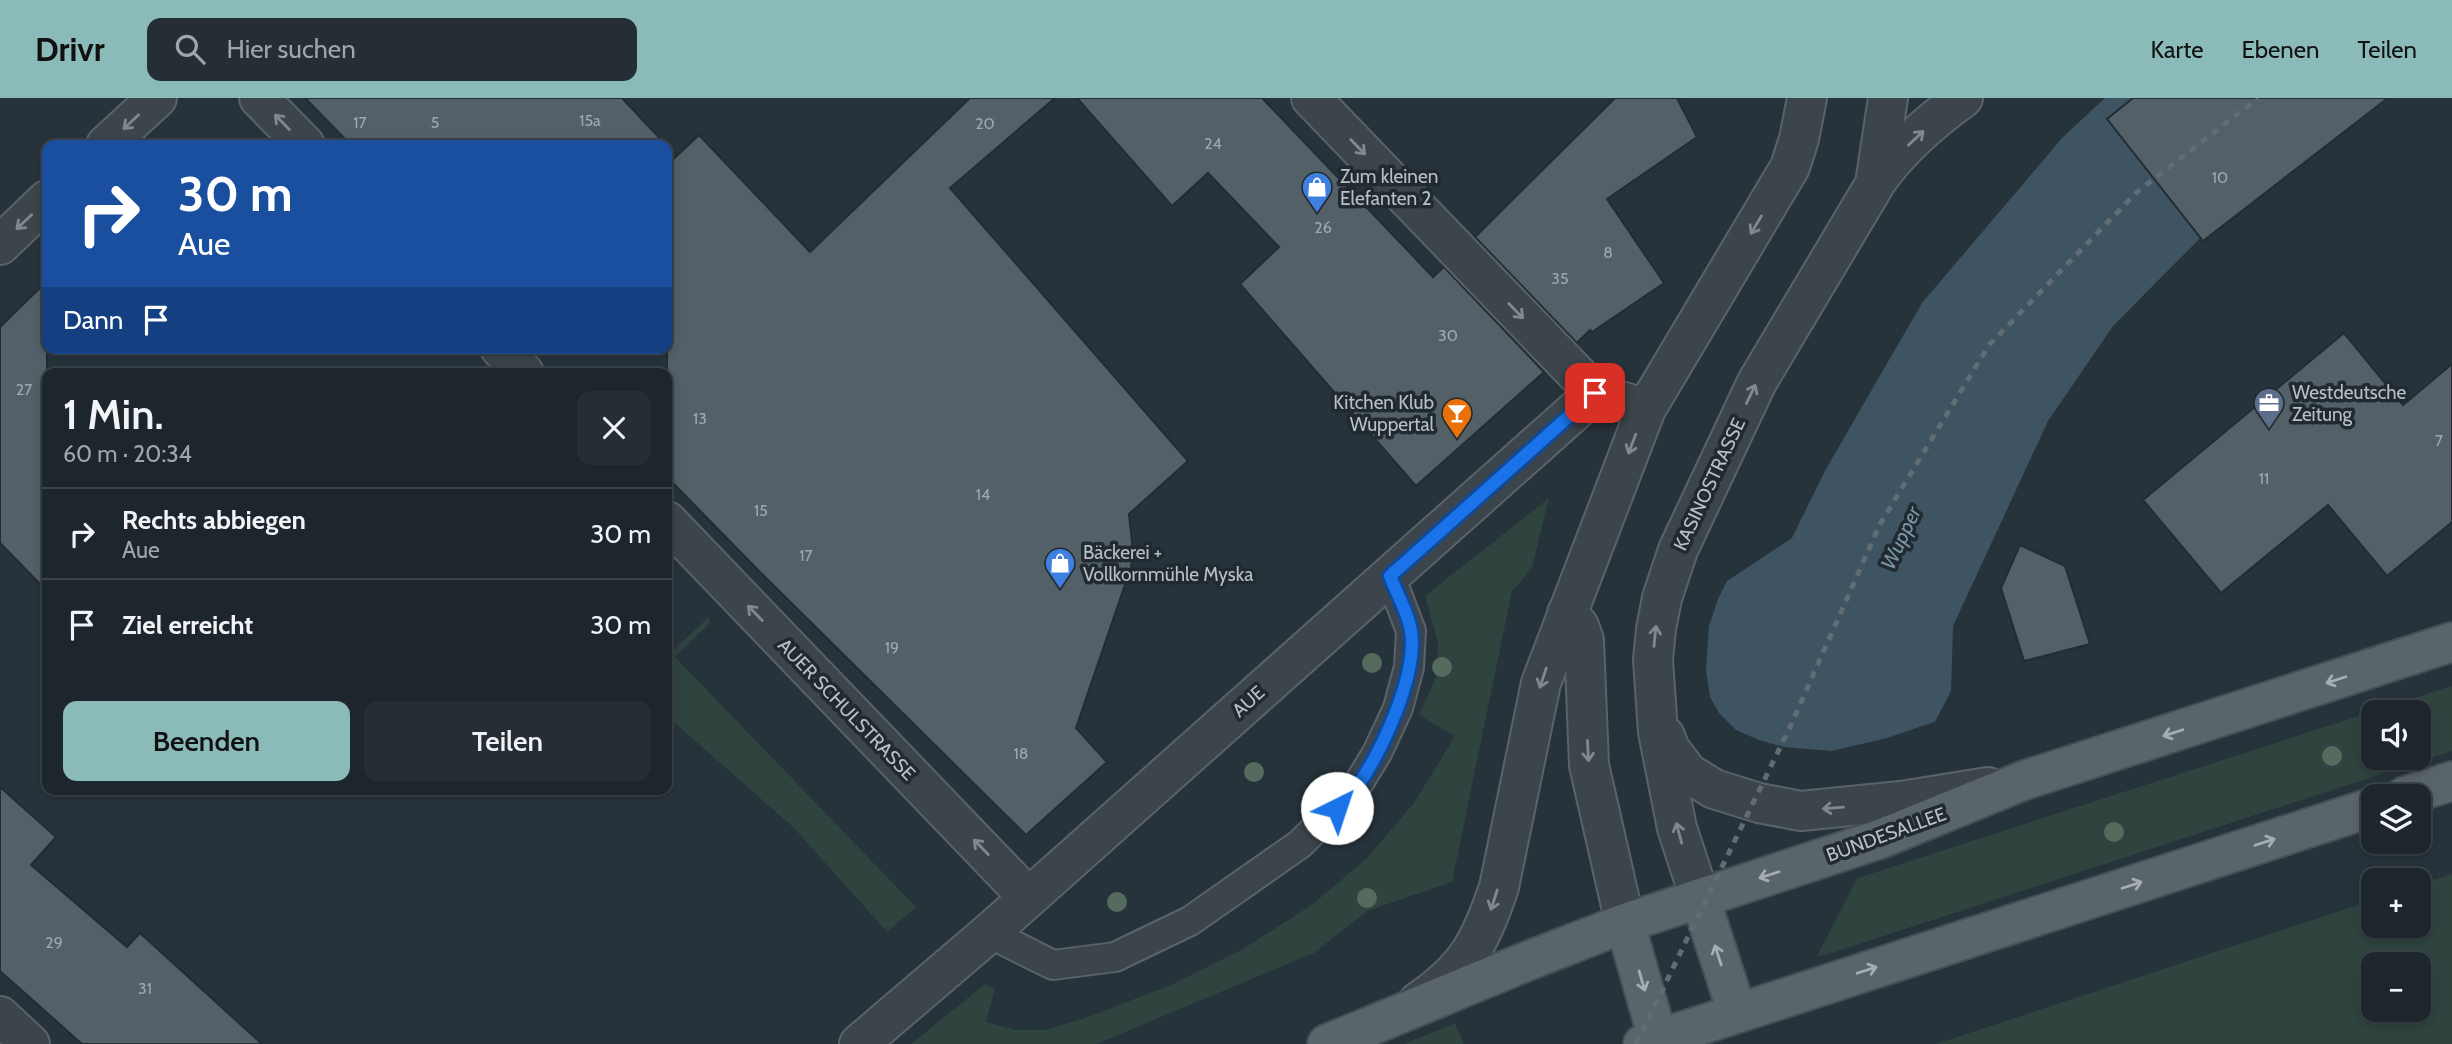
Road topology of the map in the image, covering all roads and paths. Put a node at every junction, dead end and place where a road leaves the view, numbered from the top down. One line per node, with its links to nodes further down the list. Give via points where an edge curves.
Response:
1 (156, 98): 8 (street, one-way to 8)
2 (259, 98): 9 (street, one-way to 2)
3 (1311, 98): 16 (street, one-way to 16)
4 (1807, 98): 10 (street)
5 (1828, 98): 10 (street)
6 (1888, 98): 11 (street, KASINOSTRASSE)
7 (1963, 98): 11 (street, one-way to 7, via 1907,145)
8 (111, 140)
9 (300, 140)
10 (1790, 167): 17 (street, one-way to 17)
11 (1875, 184): 22 (street, KASINOSTRASSE, one-way to 11, via 1656,629 1678,550 1757,382)
12 (42, 205): 13 (street, one-way to 13)
13 (0, 245)
14 (506, 354): 15 (street)
15 (519, 368)
16 (1595, 393): 17 (street); 19 (street, AUE)
17 (1646, 409): 20 (street, one-way to 20)
18 (672, 526): 27 (street, AUER SCHULSTRASSE, one-way to 18)
19 (1390, 576): 27 (street, AUE); 30 (lane, via 1411,631 1409,667 1398,708 1355,789 1300,844 1190,920 1115,957 1053,965)
20 (1567, 613): 29 (street, one-way to 29, via 1584,640 1589,765); 32 (street, one-way to 32, via 1541,683 1499,887 1488,919 1462,966 1442,986)
21 (2452, 642): 23 (main road, BUNDESALLEE, one-way to 23)
22 (1655, 704): 23 (street, one-way to 22, via 1901,802 1801,811 1759,803 1714,789 1688,773 1670,750); 28 (street, KASINOSTRASSE, one-way to 22, via 1677,828)
23 (2025, 780): 28 (main road, BUNDESALLEE, one-way to 28, via 1880,839)
24 (2452, 781): 25 (main road)
25 (2431, 788)
26 (2361, 811): 31 (main road, one-way to 26)
27 (1028, 897): 30 (street, AUE)
28 (1700, 898): 29 (main road, BUNDESALLEE); 31 (main road, one-way to 28)
29 (1625, 923): 32 (main road, BUNDESALLEE); 34 (main road, one-way to 34)
30 (989, 933): 36 (street, AUE)
31 (1737, 1012): 34 (main road)
32 (1400, 1014): 37 (main road, BUNDESALLEE)
33 (0, 1016): 35 (street)
34 (1651, 1042)
35 (30, 1044)
36 (859, 1044)
37 (1327, 1044)

